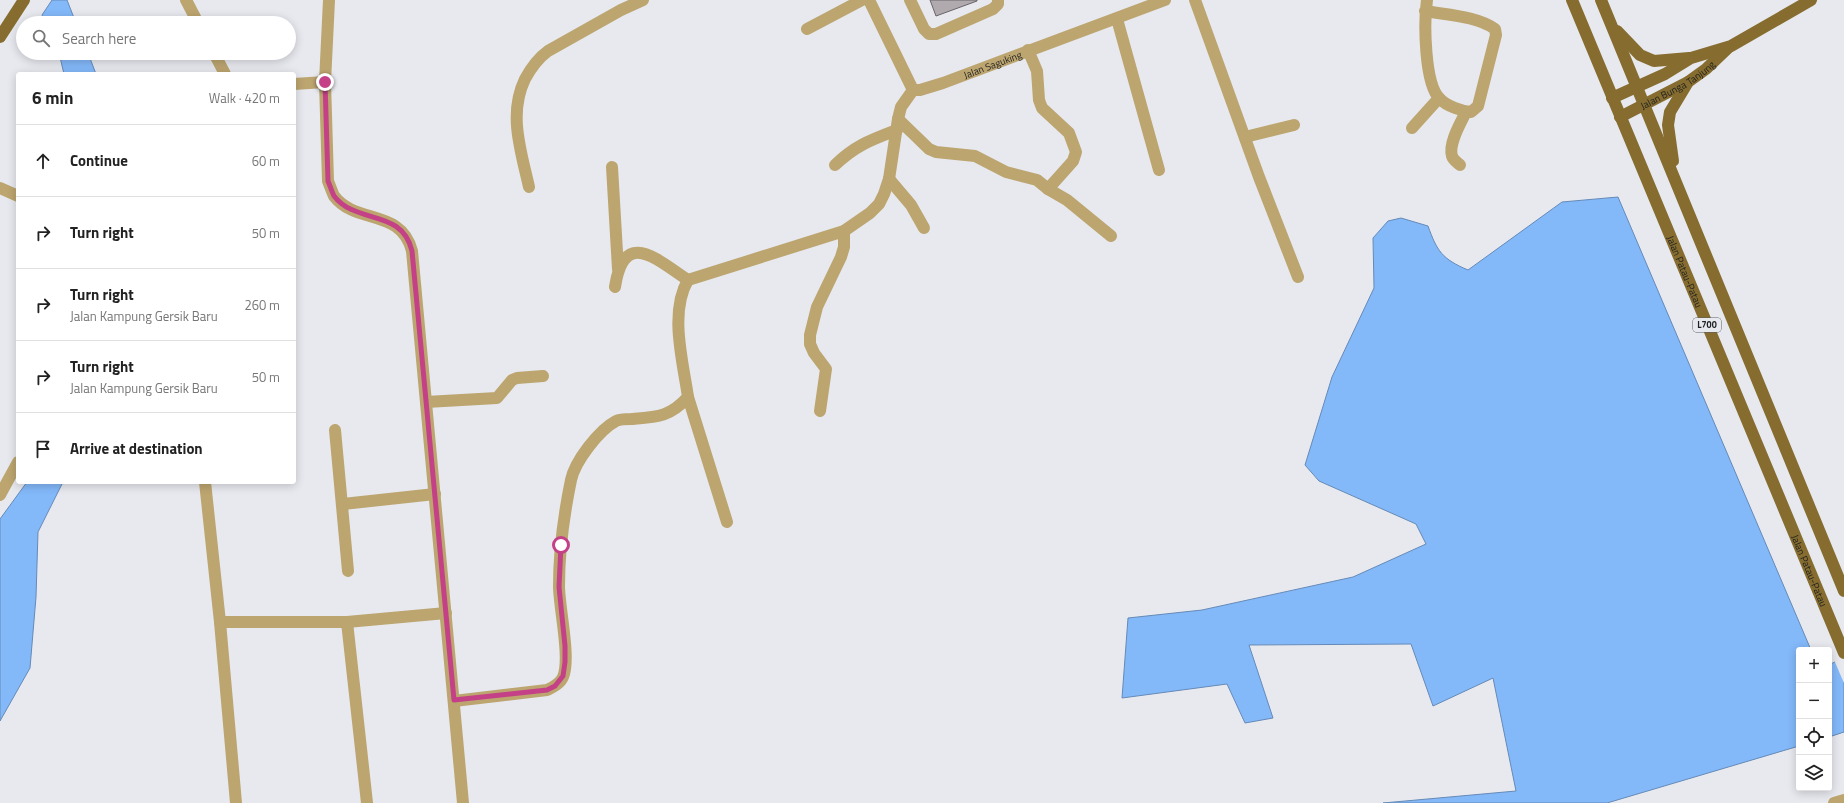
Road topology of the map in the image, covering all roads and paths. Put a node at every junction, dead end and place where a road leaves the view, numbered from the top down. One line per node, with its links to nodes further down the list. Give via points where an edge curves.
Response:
1 (24, 0): 19 (main road)
2 (186, 0): 15 (street)
3 (329, 0): 25 (street)
4 (643, 0): 45 (street, via 548,51 531,68 517,101 515,120)
5 (862, 0): 18 (street)
6 (869, 0): 29 (street)
7 (910, 0): 8 (street, via 924,29 930,34 936,34 993,9)
8 (998, 0)
9 (1165, 0): 16 (street, Jalan Saguking)
10 (1194, 0): 38 (street)
11 (1572, 0): 31 (main road, Jalan Patau-Patau / L700)
12 (1601, 0): 17 (main road, L700)
13 (1811, 0): 20 (main road, Jalan Bunga Tanjung)
14 (1426, 6): 30 (street, via 1426,59 1433,88); 33 (street, via 1488,24 1495,29 1496,35 1478,106 1471,112)
15 (194, 16)
16 (1117, 19): 21 (street, Jalan Saguking); 42 (street)
17 (1612, 26): 22 (main road, via 1640,55 1654,61); 28 (main road, L700)
18 (807, 29)
19 (0, 37)
20 (1731, 46): 22 (main road, Jalan Bunga Tanjung); 26 (main road, Jalan Bunga Tanjung)
21 (1028, 50): 29 (street, Jalan Saguking, via 943,83); 47 (street, via 1037,71 1042,108 1069,133 1076,152 1073,161)
22 (1691, 58): 28 (main road, Jalan Bunga Tanjung)
23 (218, 60): 24 (street)
24 (224, 72)
25 (325, 82): 27 (street); 58 (street, via 328,181 334,196 353,209 388,221 405,233 410,242)
26 (1688, 82): 32 (main road, Jalan Bunga Tanjung); 44 (main road, via 1670,112 1668,125)
27 (296, 84)
28 (1637, 87): 31 (main road, Jalan Bunga Tanjung); 32 (main road, L700)
29 (913, 90): 35 (street, via 901,107)
30 (1439, 98): 33 (street); 37 (street)
31 (1612, 98): 34 (main road, Jalan Patau-Patau / L700)
32 (1644, 104): 34 (main road, Jalan Bunga Tanjung); 44 (main road, L700)
33 (1466, 112): 40 (street, via 1456,130 1451,152 1452,158)
34 (1620, 116): 72 (main road, Jalan Patau-Patau / L700)
35 (897, 124): 39 (street, via 849,152); 43 (street); 47 (street, via 929,149 975,156 1006,172 1038,180)
36 (1294, 125): 38 (street)
37 (1412, 128)
38 (1245, 137): 53 (street)
39 (835, 165)
40 (1460, 165)
41 (612, 167): 52 (street)
42 (1159, 170)
43 (889, 179): 49 (street, via 911,205); 50 (street, via 878,204)
44 (1675, 179): 68 (main road, L700)
45 (529, 187)
46 (0, 188): 48 (street)
47 (1048, 189): 51 (street, via 1067,200)
48 (16, 195)
49 (924, 228)
50 (844, 232): 54 (street); 59 (street, via 841,257 817,308 810,335 810,344 826,369)
51 (1112, 236)
52 (618, 269): 54 (street, via 630,255 637,252 647,254); 55 (street)
53 (1298, 277)
54 (688, 280): 57 (street, via 680,298 678,311)
55 (616, 287)
56 (543, 376): 58 (street, via 517,378 497,398)
57 (688, 397): 66 (street); 73 (street, via 672,412 662,416 617,420 595,439 575,466 561,545 559,587 565,646 563,676 555,686 547,690)
58 (426, 402): 63 (street)
59 (820, 411)
60 (335, 430): 65 (street)
61 (16, 466): 64 (street)
62 (205, 484): 70 (street)
63 (435, 494): 65 (street); 69 (street)
64 (0, 495)
65 (343, 504): 67 (street)
66 (727, 522)
67 (348, 571)
68 (1844, 591)
69 (446, 613): 71 (street); 73 (street)
70 (220, 622): 71 (street); 75 (street)
71 (347, 622): 76 (street)
72 (1843, 652)
73 (454, 700): 77 (street)
74 (1844, 800): 78 (street)
75 (236, 803)
76 (367, 803)
77 (463, 803)
78 (1834, 803)

